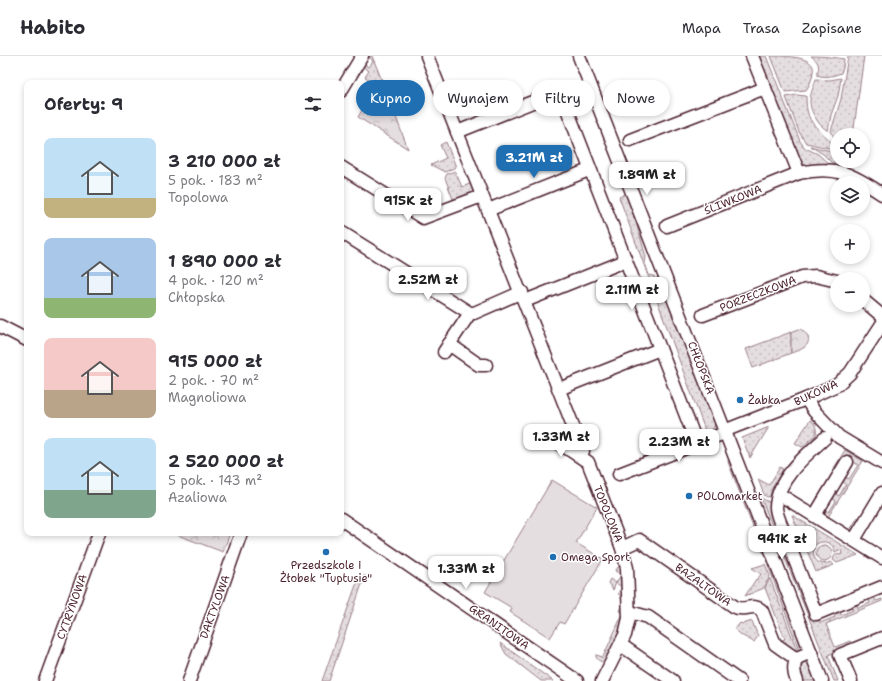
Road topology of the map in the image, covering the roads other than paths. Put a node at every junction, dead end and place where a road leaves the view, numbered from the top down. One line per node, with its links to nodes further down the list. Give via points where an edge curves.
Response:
1 (362, 56): 5 (street)
2 (427, 56): 7 (street, TOPOLOWA)
3 (579, 56): 31 (street, CHŁOPSKA)
4 (752, 56): 6 (street)
5 (344, 86)
6 (765, 88): 8 (street); 11 (street)
7 (457, 132): 10 (street, via 560,92); 13 (street, TOPOLOWA)
8 (630, 140)
9 (344, 170): 13 (street, via 423,218)
10 (589, 170): 14 (street); 17 (street)
11 (799, 173): 12 (street, ŚLIWKOWA, via 820,170 842,172 857,177); 15 (street, ŚLIWKOWA)
12 (882, 194)
13 (482, 196): 14 (street, TOPOLOWA)
14 (488, 210): 19 (street, TOPOLOWA)
15 (667, 226)
16 (344, 234): 21 (street)
17 (625, 261): 19 (street); 27 (street)
18 (830, 279): 22 (street, PORZECZKOWA, via 802,277)
19 (523, 297): 21 (street); 29 (street, TOPOLOWA)
20 (870, 306): 23 (street)
21 (470, 313): 28 (street, via 446,348 479,365)
22 (702, 315)
23 (882, 316)
24 (882, 324): 30 (street, BUKOWA, via 843,380 830,389)
25 (2, 327): 26 (street)
26 (24, 338)
27 (660, 348): 29 (street); 34 (street)
28 (486, 365)
29 (559, 389): 35 (street, TOPOLOWA)
30 (806, 399): 31 (street, BUKOWA); 37 (street, via 839,437)
31 (726, 431): 34 (street, BUKOWA); 52 (street, CHŁOPSKA)
32 (547, 435): 35 (street)
33 (825, 438): 39 (street, via 796,465)
34 (697, 444): 38 (street, BUKOWA)
35 (585, 456): 46 (street, TOPOLOWA)
36 (847, 462): 41 (street)
37 (882, 464)
38 (619, 474)
39 (779, 494): 41 (street); 48 (street, via 777,514 816,614)
40 (882, 494): 45 (street)
41 (814, 515): 45 (street)
42 (344, 521): 56 (street, GRANITOWA)
43 (98, 536): 54 (street, CYTRYNOWA)
44 (240, 536): 55 (street, DAKTYLOWA)
45 (854, 540): 47 (street)
46 (622, 548): 49 (street, TOPOLOWA, via 627,568); 53 (street, BAZALTOWA, via 639,540 735,607 760,608 775,644)
47 (882, 558)
48 (882, 587)
49 (630, 612): 51 (street, TOPOLOWA); 59 (street, via 648,617)
50 (882, 638): 62 (street, via 840,655)
51 (621, 645): 57 (street, TOPOLOWA); 58 (street)
52 (811, 652): 53 (street); 61 (street, CHŁOPSKA)
53 (797, 658): 60 (street, via 794,664)
54 (45, 681)
55 (189, 681)
56 (577, 681)
57 (602, 681)
58 (673, 681)
59 (739, 681)
60 (797, 681)
61 (822, 681)
62 (851, 681)

